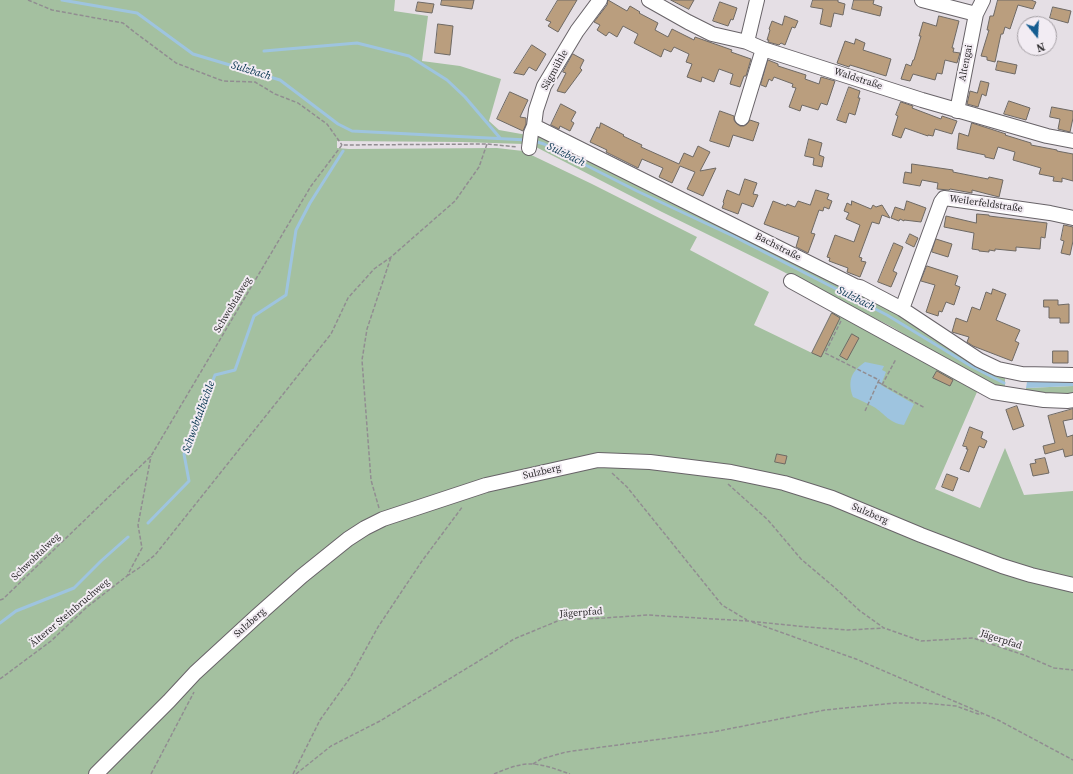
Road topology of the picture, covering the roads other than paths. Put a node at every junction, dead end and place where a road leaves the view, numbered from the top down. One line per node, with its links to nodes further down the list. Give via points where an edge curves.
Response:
1 (600, 0): 11 (street, Sägmühle, via 577,31 544,86)
2 (649, 0): 7 (street, Waldstraße, via 712,34)
3 (757, 0): 7 (street)
4 (922, 0): 6 (street)
5 (983, 0): 6 (street, Altengai)
6 (976, 14): 9 (street, Altengai)
7 (747, 42): 8 (street, Waldstraße)
8 (763, 49): 9 (street, Waldstraße); 10 (street)
9 (957, 111): 12 (street, Waldstraße)
10 (742, 118)
11 (531, 137): 15 (street, Bachstraße, via 860,287)
12 (1073, 141)
13 (1073, 218): 15 (street, Weilerfeldstraße, via 944,198)
14 (791, 280): 18 (street, via 988,390)
15 (902, 309): 16 (street, Bachstraße, via 979,360 998,369)
16 (1018, 373): 17 (street, Bachstraße); 18 (street)
17 (1073, 375)
18 (1015, 395): 19 (street, via 1044,400)
19 (1073, 400)
20 (1073, 585): 21 (street, Sulzberg, via 1002,566 832,498 784,483 722,470 650,462 598,460 486,485 383,519 348,539 302,576 195,673)
21 (96, 774)

